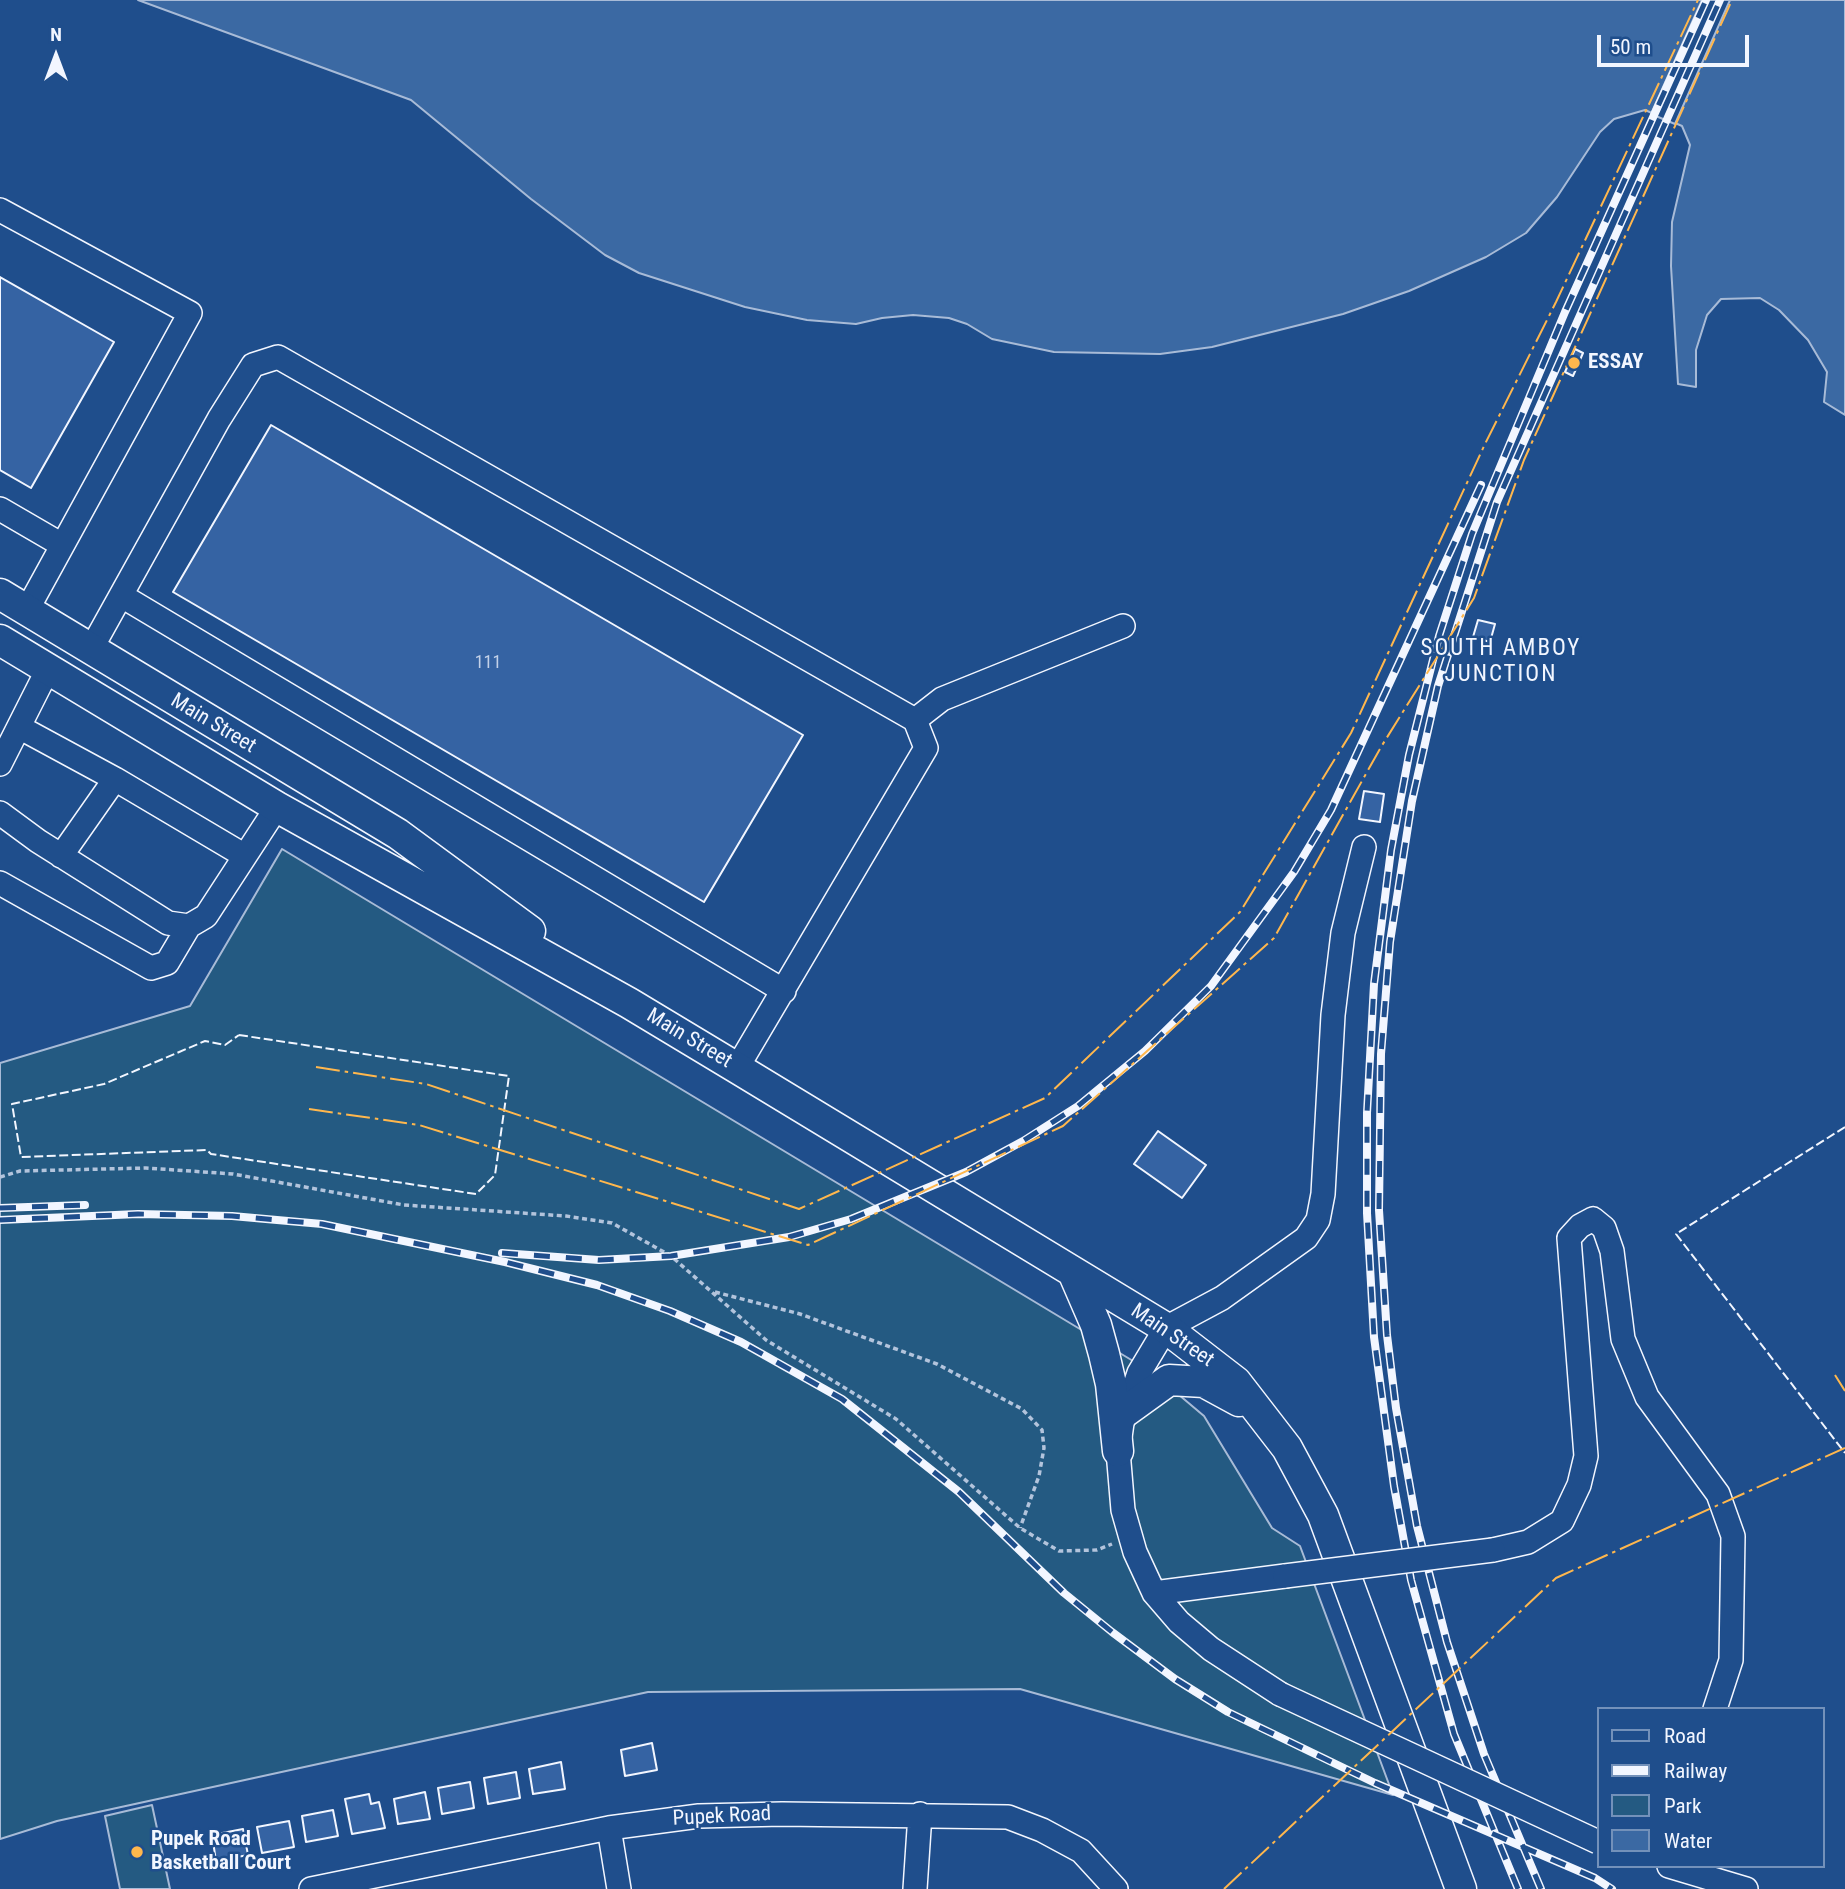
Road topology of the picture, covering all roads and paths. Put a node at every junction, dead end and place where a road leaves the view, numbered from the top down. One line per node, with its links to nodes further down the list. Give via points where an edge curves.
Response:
1 (0, 210): 3 (street, via 190,313)
2 (0, 509): 3 (street)
3 (62, 545): 6 (street)
4 (0, 594): 6 (main road, Main Street)
5 (122, 596): 9 (street); 11 (street, via 253,365 278,357); 22 (street)
6 (27, 610): 9 (main road, Main Street)
7 (1123, 626): 11 (street, via 942,699)
8 (0, 640): 10 (main road, Main Street)
9 (90, 651): 23 (main road, Main Street, via 398,834)
10 (48, 669): 12 (street); 15 (main road, Main Street)
11 (915, 720): 22 (street, via 926,748)
12 (19, 727): 13 (street); 14 (street)
13 (0, 764)
14 (115, 779): 18 (street); 19 (street)
15 (277, 807): 19 (street); 23 (main road, Main Street)
16 (0, 813): 18 (street)
17 (1364, 847): 28 (street, via 1343,933 1332,1015 1318,1220 1306,1238 1232,1291)
18 (61, 856): 21 (street, via 168,923)
19 (245, 856): 21 (street, via 206,916)
20 (0, 883): 21 (street, via 151,968 167,963)
21 (188, 926)
22 (784, 991): 24 (street)
23 (629, 1003): 24 (main road, Main Street)
24 (737, 1068): 26 (main road, Main Street)
25 (0, 1177): 27 (path, via 20,1171 146,1168 233,1174 404,1205 600,1221 655,1246)
26 (1073, 1272): 28 (main road, Main Street); 31 (main road, via 1104,1354)
27 (713, 1292): 32 (path, via 766,1340 896,1419); 32 (path, via 800,1314 937,1364 1022,1409 1042,1430 1044,1448)
28 (1166, 1328): 29 (street, via 1139,1373); 30 (main road, Main Street, via 1236,1382)
29 (1126, 1411): 30 (main road, via 1169,1380 1191,1380 1221,1388); 31 (street)
30 (1268, 1420): 44 (main road, Main Street, via 1324,1516)
31 (1118, 1451): 33 (street, via 1118,1480)
32 (1020, 1528): 33 (path, via 1059,1551 1097,1550)
33 (1130, 1537): 34 (street)
34 (1154, 1593): 35 (street, bridge, via 1493,1550 1528,1542 1562,1521 1586,1457 1569,1238 1592,1219 1604,1228 1612,1251 1623,1339 1647,1397 1718,1494 1733,1536 1731,1660); 38 (street, bridge, via 1212,1649 1280,1694)
35 (1716, 1707)
36 (920, 1814): 37 (street, Pupek Road, via 699,1816); 42 (street); 43 (street, Pupek Road, via 1008,1817 1042,1829 1081,1851)
37 (610, 1828): 40 (street, Pupek Road); 41 (street)
38 (1596, 1841)
39 (1676, 1868): 45 (street)
40 (311, 1889)
41 (620, 1889)
42 (915, 1889)
43 (1116, 1889)
44 (1461, 1889)
45 (1746, 1889)

